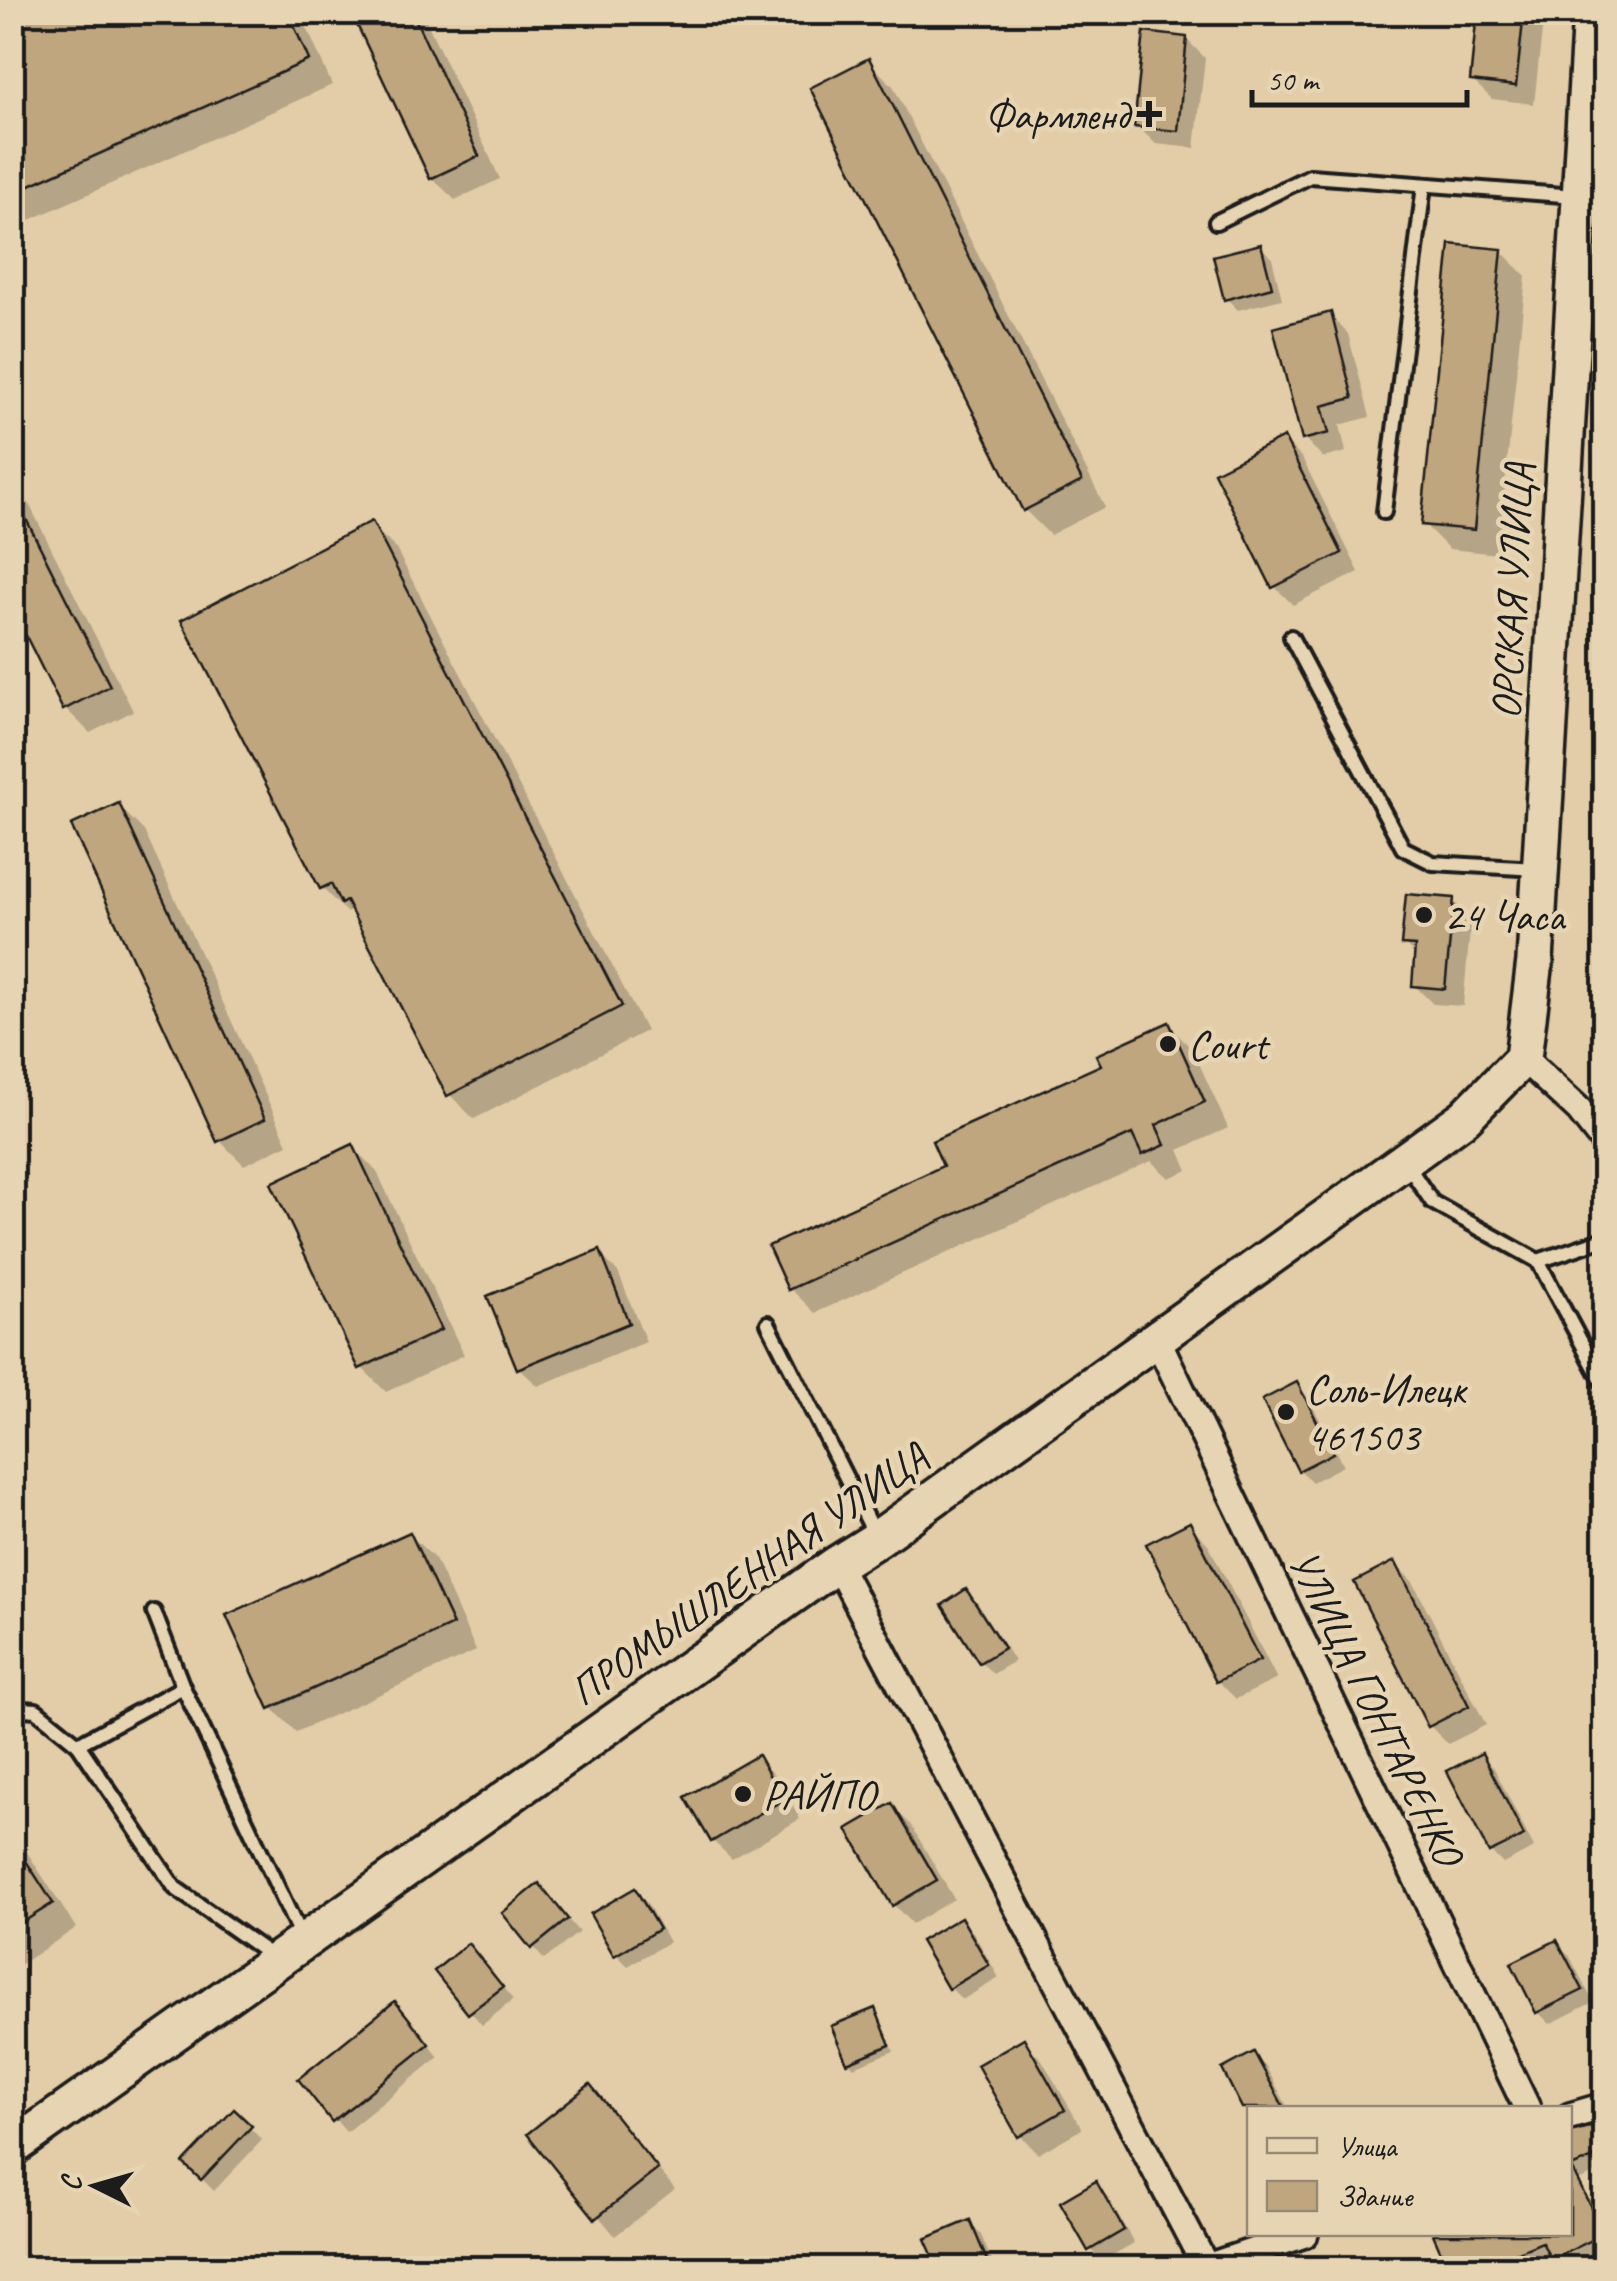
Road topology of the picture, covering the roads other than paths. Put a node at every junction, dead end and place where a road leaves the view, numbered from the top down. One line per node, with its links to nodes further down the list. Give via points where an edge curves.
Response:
1 (1591, 12): 3 (street, ОРСКАЯ УЛИЦА)
2 (1424, 184): 3 (lane); 4 (lane, via 1310,176); 5 (lane)
3 (1579, 196): 7 (street, ОРСКАЯ УЛИЦА)
4 (1216, 222)
5 (1384, 512)
6 (1291, 637): 7 (lane, via 1403,848 1433,862)
7 (1540, 869): 8 (street, ОРСКАЯ УЛИЦА)
8 (1523, 1058): 9 (street); 10 (street, ПРОМЫШЛЕННАЯ УЛИЦА, via 1465,1117)
9 (1604, 1142)
10 (1404, 1161): 12 (lane, via 1432,1202); 14 (street, ПРОМЫШЛЕННАЯ УЛИЦА)
11 (1604, 1239): 12 (lane)
12 (1538, 1262): 15 (lane)
13 (768, 1324): 16 (lane)
14 (1157, 1338): 16 (street, ПРОМЫШЛЕННАЯ УЛИЦА); 23 (street, УЛИЦА ГОНТАРЕНКО)
15 (1604, 1386)
16 (877, 1539): 17 (street, ПРОМЫШЛЕННАЯ УЛИЦА)
17 (837, 1564): 22 (street, ПРОМЫШЛЕННАЯ УЛИЦА); 28 (street)
18 (154, 1612): 19 (lane)
19 (183, 1687): 21 (lane); 22 (lane)
20 (12, 1708): 21 (lane, via 36,1710)
21 (78, 1744): 22 (lane, via 175,1888)
22 (292, 1952): 26 (street, ПРОМЫШЛЕННАЯ УЛИЦА)
23 (1526, 2106)
24 (1604, 2106): 25 (street)
25 (1572, 2115)
26 (12, 2148)
27 (1299, 2236): 28 (street)
28 (1205, 2268)

